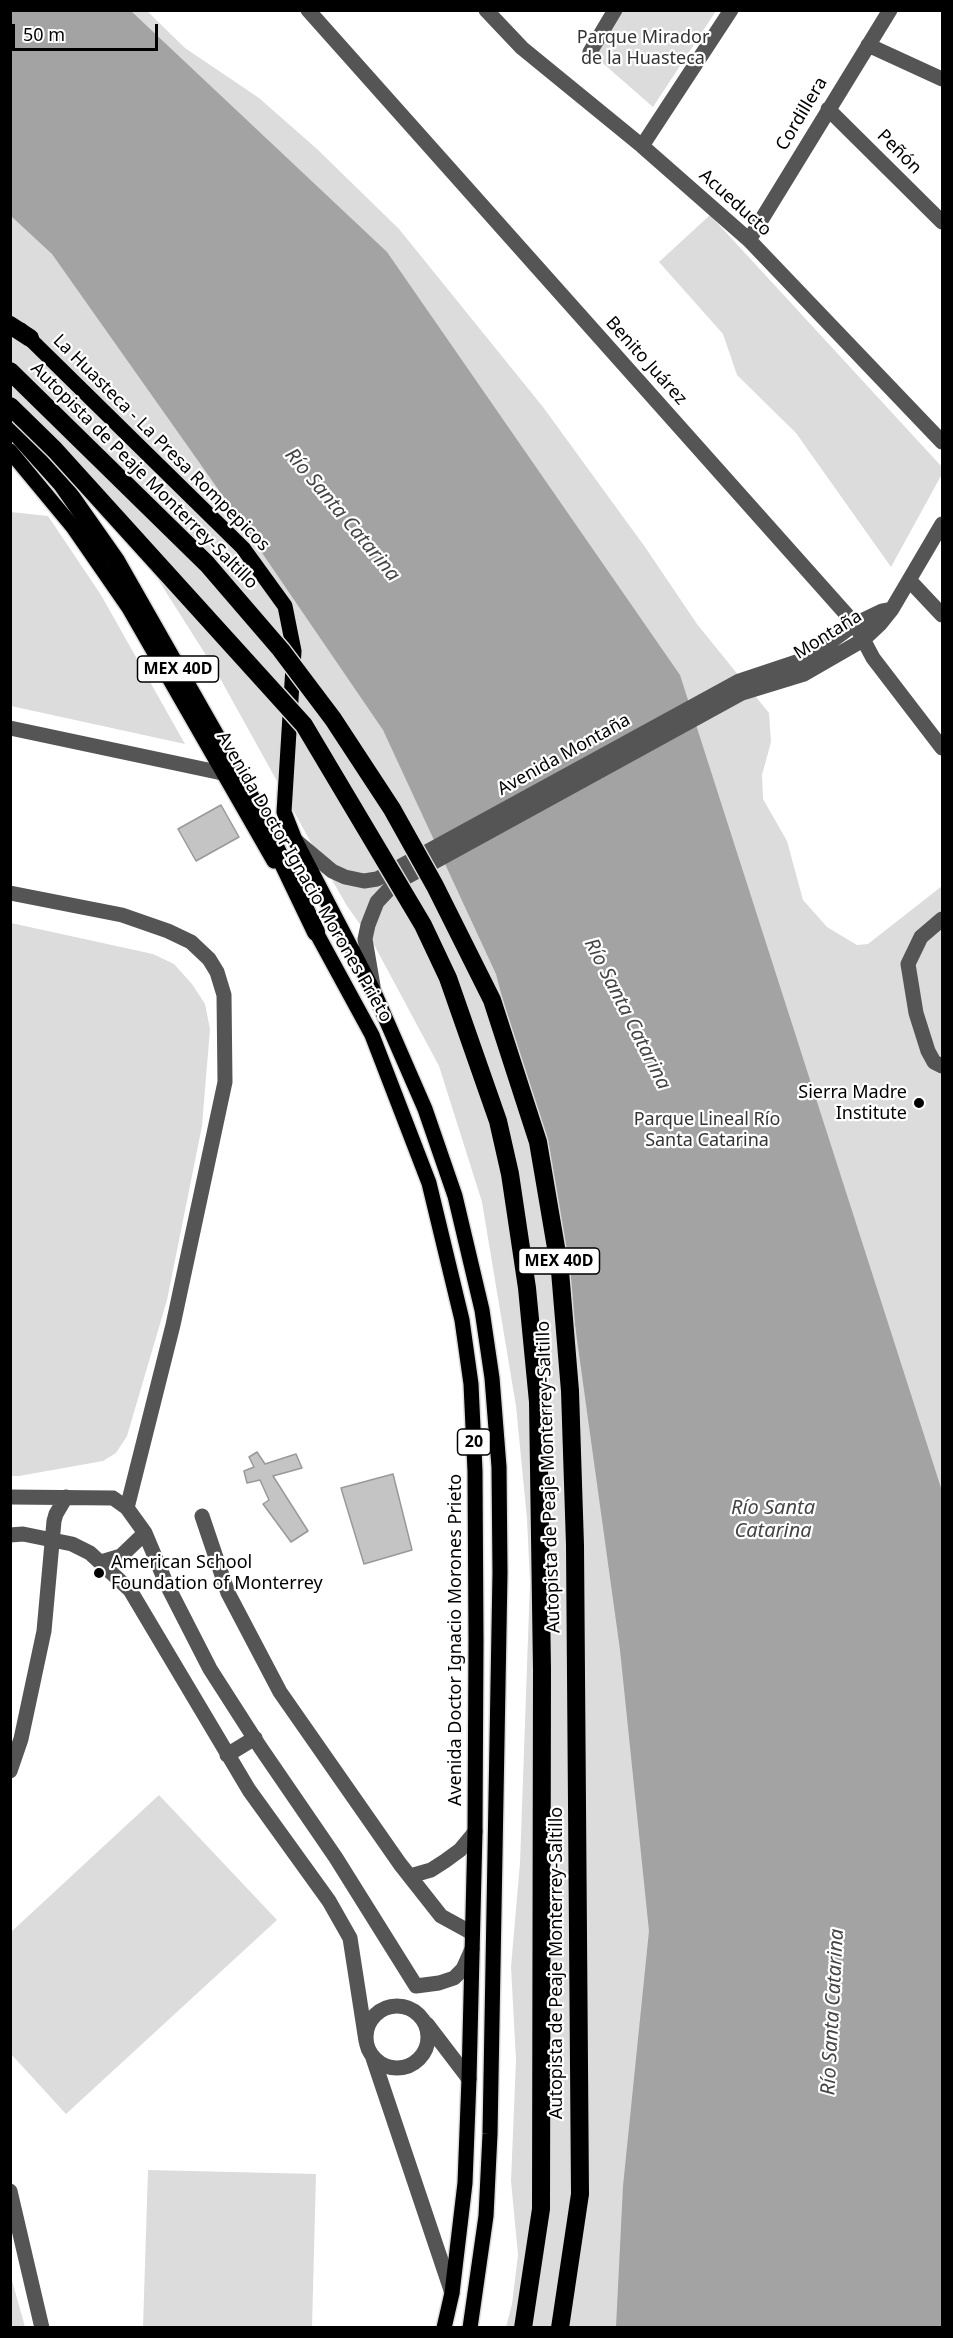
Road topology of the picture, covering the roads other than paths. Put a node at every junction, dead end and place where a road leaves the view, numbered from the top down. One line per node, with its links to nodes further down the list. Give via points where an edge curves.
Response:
1 (308, 10): 25 (street, Benito Juárez)
2 (486, 10): 10 (street, Acueducto, via 522,48)
3 (615, 10): 7 (street)
4 (731, 10): 10 (street)
5 (891, 10): 6 (street, Cordillera)
6 (868, 45): 8 (street); 9 (street, Cordillera)
7 (590, 52)
8 (942, 79)
9 (828, 109): 11 (street, Peñón); 12 (street, Cordillera)
10 (642, 146): 12 (street, Acueducto)
11 (942, 222)
12 (748, 240): 19 (street, Acueducto)
13 (10, 319): 15 (main road, La Huasteca - La Presa Rompepicos)
14 (10, 325): 15 (highway)
15 (30, 338): 31 (main road, La Huasteca - La Presa Rompepicos, via 243,548 285,606 294,651)
16 (10, 371): 65 (highway, Autopista de Peaje Monterrey-Saltillo / MEX 40D, bridge, via 207,564 281,650 333,719 430,876 492,1000 538,1142 561,1271 575,1545 580,2194)
17 (10, 406): 64 (highway, Autopista de Peaje Monterrey-Saltillo / MEX 40D, bridge, via 55,450 304,725 423,925 448,978 498,1121 527,1288 538,1402 542,1670 541,2209)
18 (10, 426): 36 (highway, MEX 40D, via 62,484 116,561 256,807)
19 (942, 442)
20 (10, 451): 30 (main road, Avenida Doctor Ignacio Morones Prieto / 20, via 73,527 129,608)
21 (942, 524): 22 (street, Montaña)
22 (910, 581): 23 (street, Montaña); 24 (street)
23 (892, 609): 25 (street, Montaña); 26 (street, Montaña)
24 (942, 615)
25 (855, 624): 26 (street, Benito Juárez); 27 (street, Avenida Montaña, via 818,651)
26 (863, 640): 27 (street, Montaña, via 804,674); 29 (street, Benito Juárez)
27 (741, 687): 33 (street, Avenida Montaña, bridge)
28 (10, 728): 30 (street)
29 (942, 748)
30 (222, 773): 36 (main road, Avenida Doctor Ignacio Morones Prieto / 20)
31 (284, 812): 32 (main road, Avenida Doctor Ignacio Morones Prieto / 20)
32 (295, 840): 33 (street, Avenida Montaña, via 345,877 363,881); 37 (main road, Avenida Doctor Ignacio Morones Prieto / 20)
33 (391, 879): 37 (street, Avenida Montaña, via 377,902 365,939)
34 (10, 893): 41 (street, via 122,915 168,931 201,949 217,972 224,995 225,1082 173,1324)
35 (942, 919): 38 (street, via 921,937 908,964 916,1013 928,1051 934,1062)
36 (316, 932): 50 (main road, Avenida Doctor Ignacio Morones Prieto / 20, via 372,1035 429,1183 462,1320 471,1384 475,1471)
37 (374, 992): 63 (main road, Avenida Doctor Ignacio Morones Prieto / 20, via 425,1109 455,1196 482,1310 497,1445 500,1574 491,2122 486,2216)
38 (942, 1066)
39 (10, 1497): 40 (street)
40 (66, 1497): 41 (street, via 113,1498); 45 (street, via 56,1514)
41 (127, 1508): 43 (street)
42 (202, 1516): 51 (street, via 228,1593 280,1692)
43 (145, 1533): 46 (street, via 121,1556); 47 (street, via 210,1669)
44 (10, 1534): 45 (street)
45 (51, 1540): 46 (street, via 72,1544); 49 (street, via 44,1631 21,1739)
46 (101, 1562): 48 (street, via 130,1590)
47 (255, 1738): 48 (street); 54 (street)
48 (227, 1755): 56 (street, via 329,1901 350,1938)
49 (10, 1771)
50 (475, 1832): 51 (street, via 460,1850 431,1870); 52 (main road, Avenida Doctor Ignacio Morones Prieto / 20)
51 (410, 1876): 52 (street, via 441,1916)
52 (472, 1933): 53 (main road, Avenida Doctor Ignacio Morones Prieto / 20)
53 (472, 1949): 54 (street, via 463,1970 454,1978); 58 (main road, Avenida Doctor Ignacio Morones Prieto / 20)
54 (416, 1986): 55 (street)
55 (421, 2018): 56 (street, via 400,2006 382,2009 367,2028); 57 (street, via 429,2033 428,2044 415,2063 393,2068); 58 (street)
56 (366, 2041): 57 (street)
57 (373, 2058): 60 (street)
58 (469, 2079): 60 (main road, Avenida Doctor Ignacio Morones Prieto / 20, via 465,2183)
59 (10, 2191): 61 (street)
60 (452, 2293): 62 (main road, Avenida Doctor Ignacio Morones Prieto / 20)
61 (42, 2328)
62 (444, 2328)
63 (470, 2328)
64 (523, 2328)
65 (560, 2328)

